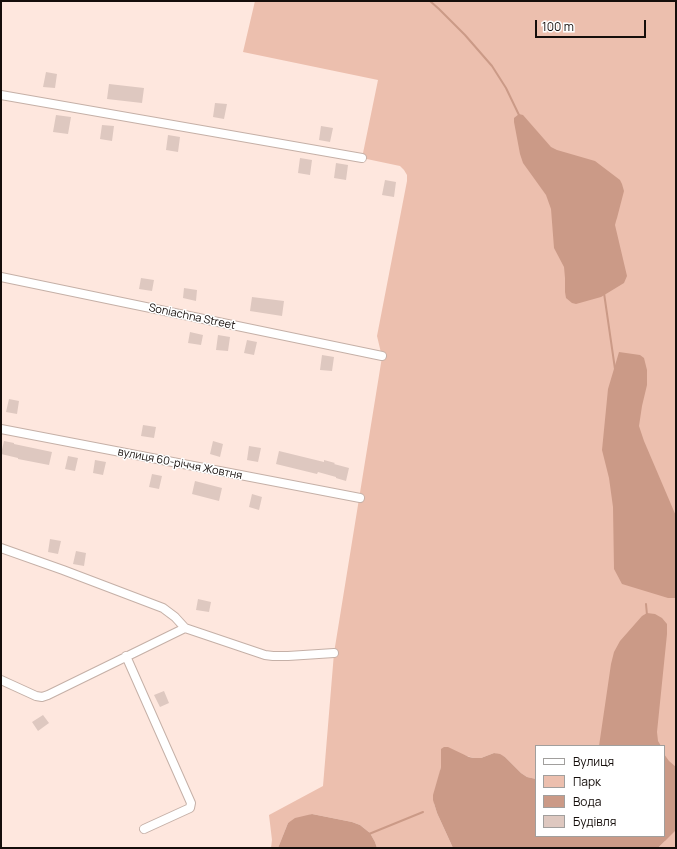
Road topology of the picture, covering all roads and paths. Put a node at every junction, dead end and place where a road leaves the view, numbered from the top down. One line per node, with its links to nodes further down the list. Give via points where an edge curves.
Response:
1 (1, 95): 2 (street)
2 (362, 158)
3 (1, 278): 4 (street, Soniachna Street)
4 (382, 356)
5 (1, 429): 6 (street, вулиця 60-річчя Жовтня)
6 (360, 498)
7 (1, 548): 8 (street, via 163,608)
8 (185, 628): 9 (street, via 265,655); 10 (street)
9 (334, 653)
10 (126, 656): 11 (street, via 42,697); 12 (street, via 191,803 190,808)
11 (1, 680)
12 (144, 829)

